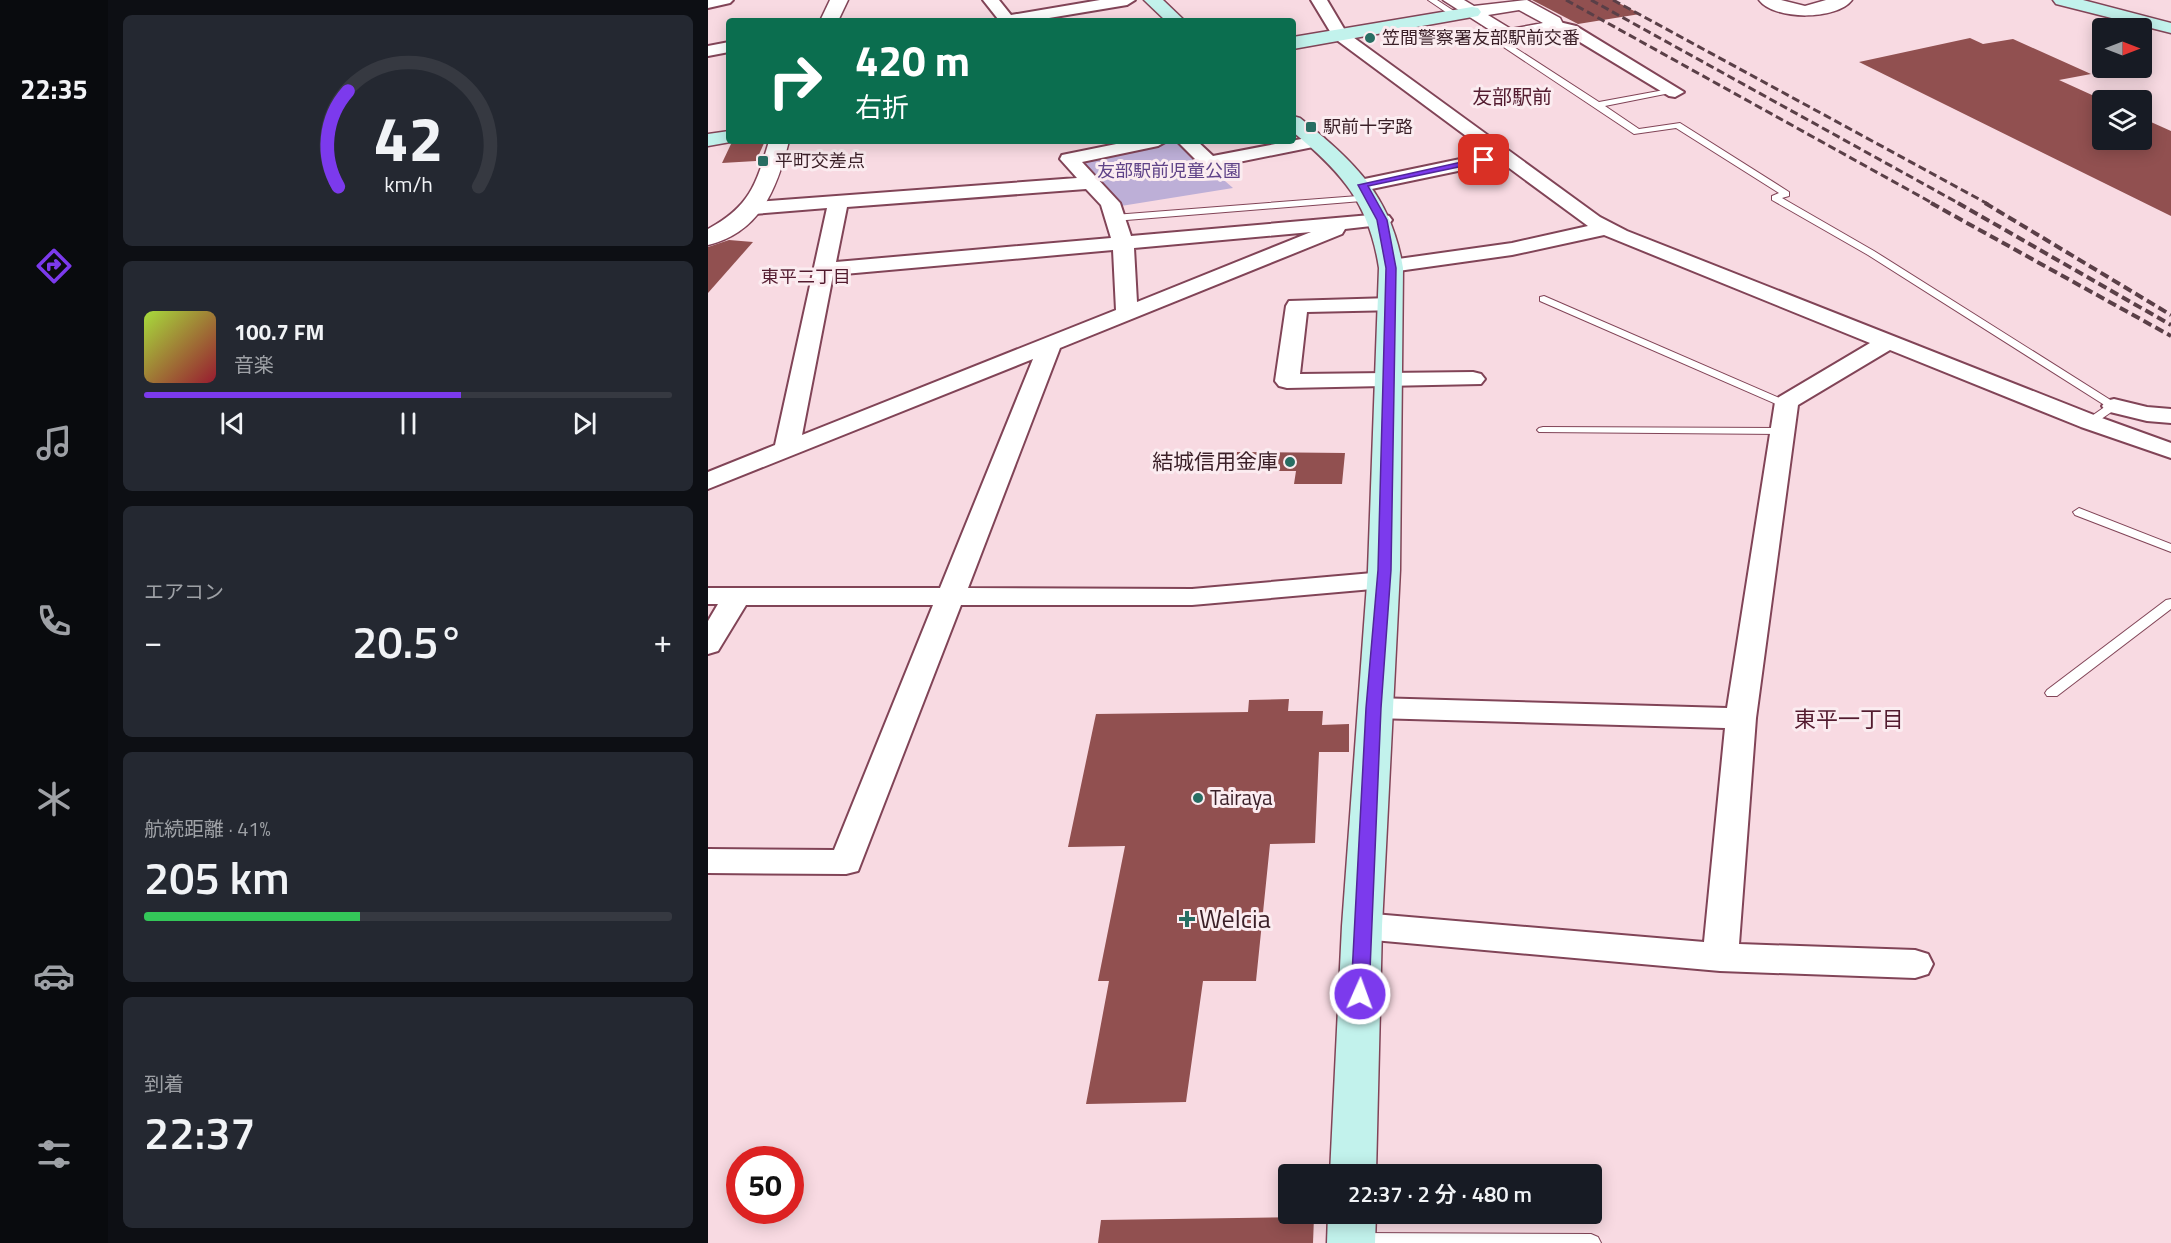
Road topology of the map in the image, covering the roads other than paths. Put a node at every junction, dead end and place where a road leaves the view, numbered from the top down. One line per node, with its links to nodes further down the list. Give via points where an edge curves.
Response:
1 (725, 0): 12 (street)
2 (839, 0): 14 (street)
3 (991, 0): 15 (street)
4 (1127, 0): 16 (street)
5 (1153, 0): 17 (main road)
6 (1319, 0): 20 (street)
7 (1432, 0): 13 (lane)
8 (1768, 0): 9 (street, via 1798,12)
9 (1843, 0)
10 (2062, 0): 19 (main road)
11 (1522, 2): 13 (street); 18 (street)
12 (708, 3)
13 (1460, 9): 20 (main road); 21 (street)
14 (830, 18)
15 (1005, 18)
16 (1024, 18)
17 (1173, 18)
18 (1555, 26): 21 (street); 25 (street, via 1570,29)
19 (2171, 28)
20 (1340, 35): 22 (main road); 35 (street)
21 (1510, 35): 26 (lane, via 1497,40)
22 (1296, 42)
23 (726, 48): 24 (street)
24 (708, 51)
25 (1674, 91): 26 (lane)
26 (1598, 105): 54 (lane, via 1637,132 1677,125 1786,194 1775,198 1871,253)
27 (1305, 132): 37 (main road)
28 (726, 137): 29 (main road)
29 (708, 140)
30 (778, 144): 39 (street, via 766,190)
31 (1126, 144): 34 (street)
32 (1189, 144): 33 (street, via 1209,162)
33 (1267, 144)
34 (1104, 146): 36 (street, via 1069,159)
35 (1504, 156): 37 (street); 42 (street)
36 (1089, 183): 38 (street); 40 (street, via 1110,203)
37 (1372, 201): 40 (lane); 41 (street); 45 (main road)
38 (838, 202): 39 (street); 46 (street)
39 (754, 208): 43 (street)
40 (1114, 218): 44 (street)
41 (1336, 224): 44 (street); 49 (street, via 1335,230)
42 (1606, 228): 45 (street, via 1512,249); 50 (street)
43 (708, 238)
44 (1123, 243): 46 (street); 49 (street)
45 (1391, 266): 48 (main road)
46 (822, 270): 59 (street)
47 (1544, 300): 56 (lane)
48 (1391, 305): 53 (main road); 53 (street, via 1298,306 1287,381)
49 (1127, 314): 51 (street)
50 (1889, 341): 56 (street, via 1787,402); 57 (street)
51 (1050, 344): 59 (street); 67 (street)
52 (1473, 379): 53 (street)
53 (1389, 381): 64 (main road)
54 (2114, 406): 55 (street); 57 (lane)
55 (2171, 416)
56 (1785, 418): 58 (lane); 72 (street)
57 (2090, 422): 60 (street)
58 (1543, 429)
59 (787, 449): 61 (street)
60 (2171, 451)
61 (708, 481)
62 (2079, 512): 63 (lane)
63 (2171, 548)
64 (1384, 580): 67 (street, via 1192,597); 71 (main road)
65 (708, 596): 66 (street)
66 (736, 597): 67 (street); 69 (street)
67 (953, 597): 73 (street, via 846,862)
68 (2171, 603): 70 (lane)
69 (708, 645)
70 (2052, 693)
71 (1374, 708): 72 (street); 74 (main road)
72 (1741, 718): 75 (street)
73 (708, 861)
74 (1362, 926): 75 (street); 77 (main road)
75 (1720, 957): 76 (street)
76 (1915, 964)
77 (1353, 1164)
78 (1351, 1233): 79 (lane)
79 (1591, 1243)

